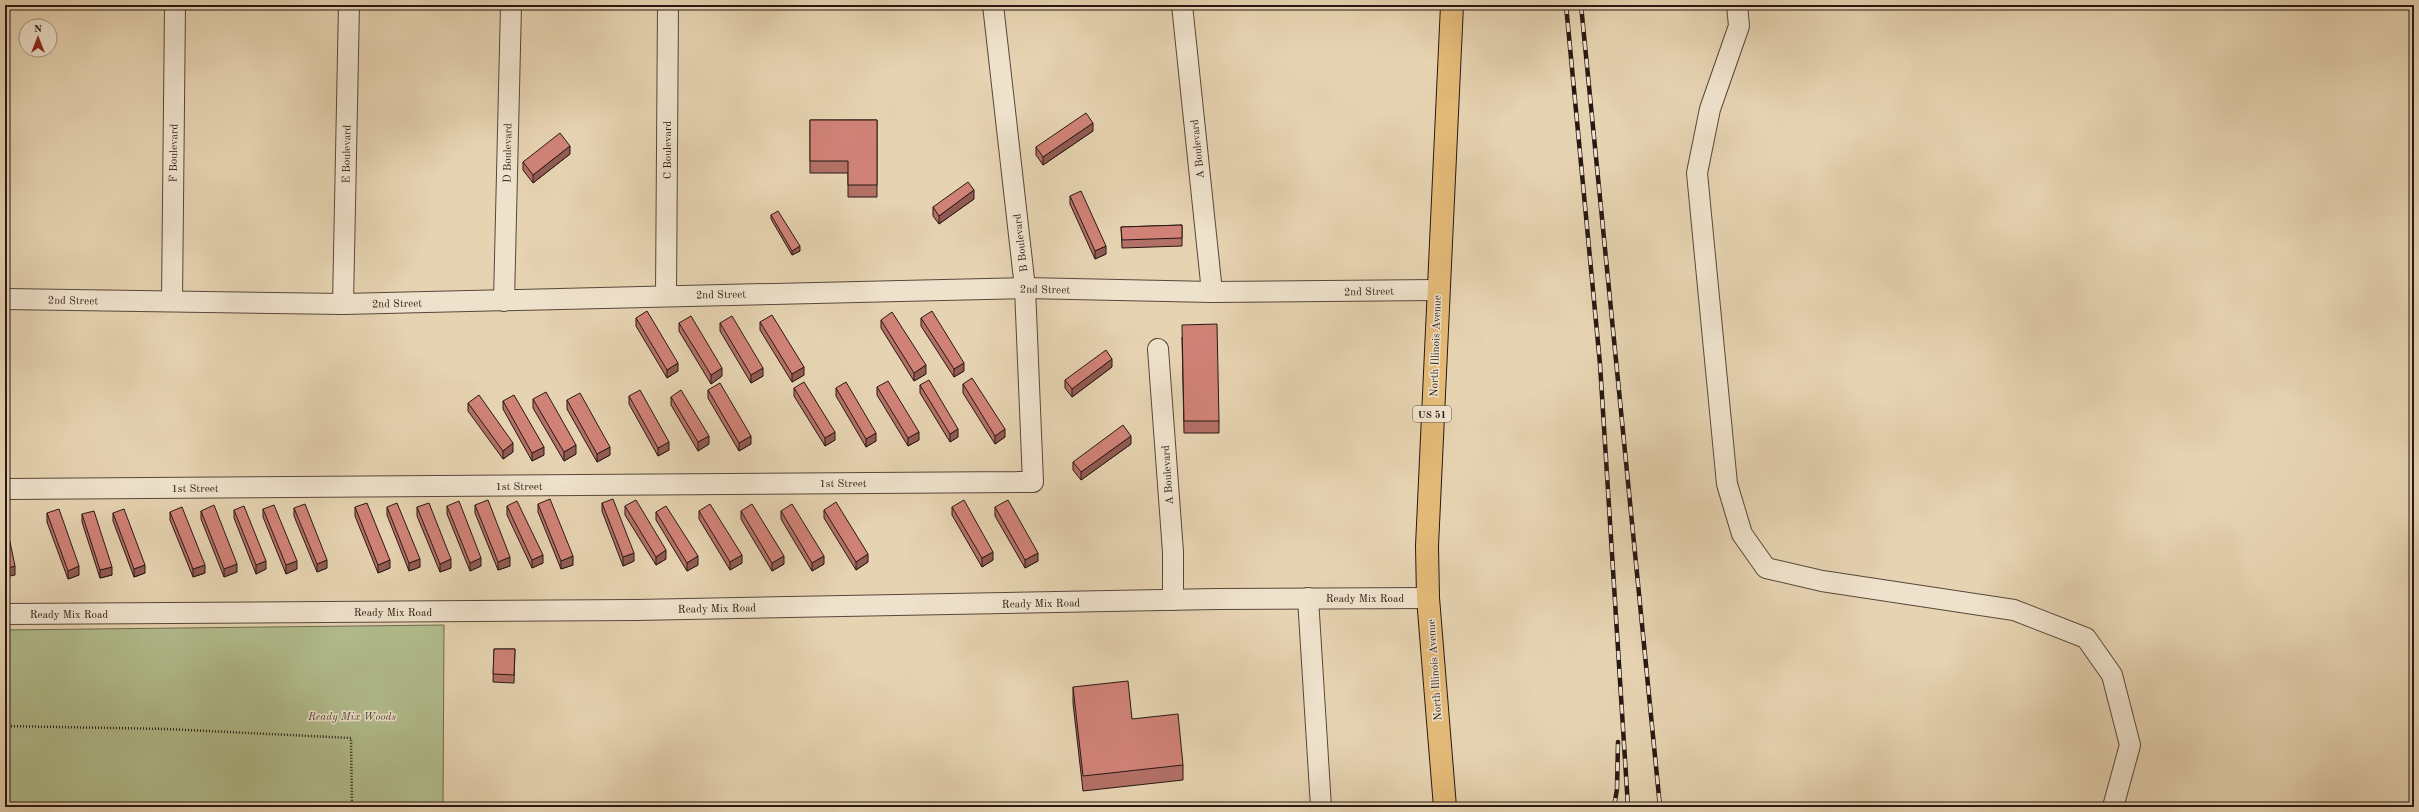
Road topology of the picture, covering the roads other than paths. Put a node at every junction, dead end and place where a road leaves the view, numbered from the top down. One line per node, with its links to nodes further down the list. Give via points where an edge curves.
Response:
1 (175, 5): 14 (street, F Boulevard)
2 (350, 5): 16 (street, E Boulevard)
3 (511, 5): 15 (street, D Boulevard)
4 (668, 5): 12 (street, C Boulevard)
5 (993, 5): 9 (street, B Boulevard)
6 (1182, 5): 11 (street, A Boulevard)
7 (1452, 5): 10 (main road, North Illinois Avenue / US 51)
8 (1737, 5): 26 (street, via 1739,26 1710,109 1697,174 1727,484 1742,534 1766,568 1822,581 2014,610 2086,638 2112,675 2130,745)
9 (1025, 288): 11 (street, 2nd Street); 12 (street, 2nd Street); 18 (street, B Boulevard)
10 (1437, 290): 11 (street, 2nd Street); 21 (main road, North Illinois Avenue / US 51, via 1427,546)
11 (1212, 292)
12 (666, 296): 15 (street, 2nd Street)
13 (5, 299): 14 (street, 2nd Street)
14 (172, 301): 16 (street, 2nd Street)
15 (504, 301): 16 (street, 2nd Street)
16 (343, 304)
17 (1158, 349): 22 (street, A Boulevard, via 1173,552)
18 (1033, 482): 19 (street, 1st Street)
19 (5, 489)
20 (1308, 598): 21 (street, Ready Mix Road); 22 (street, Ready Mix Road); 24 (street)
21 (1428, 598): 25 (main road, North Illinois Avenue / US 51)
22 (1173, 600): 23 (street, Ready Mix Road, via 628,610)
23 (5, 614)
24 (1321, 807)
25 (1445, 807)
26 (2113, 807)

